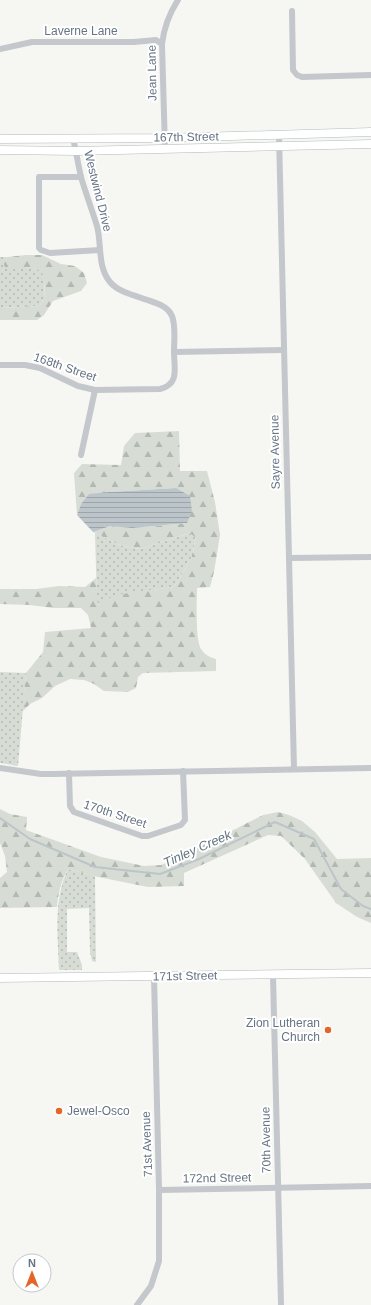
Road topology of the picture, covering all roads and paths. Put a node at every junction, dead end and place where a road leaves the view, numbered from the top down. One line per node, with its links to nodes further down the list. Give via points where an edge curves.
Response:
1 (178, 0): 3 (street, Jean Lane, via 169,15)
2 (292, 10): 5 (street, via 293,70 297,75)
3 (162, 44): 4 (street, Laverne Lane, via 156,40 32,42); 9 (street, Jean Lane)
4 (0, 49)
5 (371, 75)
6 (371, 132): 7 (main road, 167th Street)
7 (279, 135): 9 (main road, 167th Street); 12 (street, Sayre Avenue)
8 (73, 138): 9 (main road, 167th Street); 10 (main road, 167th Street); 15 (street, Westwind Drive)
9 (165, 138): 13 (street, Jean Lane)
10 (0, 139)
11 (371, 144): 12 (main road, 167th Street)
12 (280, 146): 13 (main road, 167th Street); 18 (street, Sayre Avenue)
13 (165, 149): 15 (main road, 167th Street)
14 (0, 150): 15 (main road, 167th Street)
15 (76, 151): 16 (street, Westwind Drive)
16 (81, 177): 17 (street, Westwind Drive, via 97,227); 17 (street, via 39,177 39,248 50,253)
17 (100, 250): 19 (street, Westwind Drive, via 101,264 109,281 115,287 167,309 173,321)
18 (284, 350): 19 (street); 24 (street, Sayre Avenue)
19 (174, 352): 21 (street, 168th Street, via 174,380 166,388)
20 (0, 365): 21 (street, 168th Street, via 40,368 78,386)
21 (95, 390): 22 (street)
22 (81, 456)
23 (371, 557): 24 (street)
24 (288, 558): 27 (street, Sayre Avenue)
25 (0, 768): 29 (street, via 41,774)
26 (371, 768): 27 (street)
27 (294, 769): 28 (street)
28 (183, 771): 29 (street); 29 (street, 170th Street, via 185,820 181,825 148,836 74,812 70,806)
29 (69, 773)
30 (371, 973): 31 (main road, 171st Street)
31 (273, 974): 32 (main road, 171st Street); 35 (street, 70th Avenue)
32 (154, 976): 33 (main road, 171st Street); 36 (street, 71st Avenue)
33 (0, 978)
34 (371, 1186): 35 (street, 172nd Street)
35 (277, 1188): 36 (street, 172nd Street); 38 (street, 70th Avenue)
36 (159, 1190): 37 (street, 71st Avenue, via 159,1262 151,1286)
37 (137, 1305)
38 (281, 1305)

